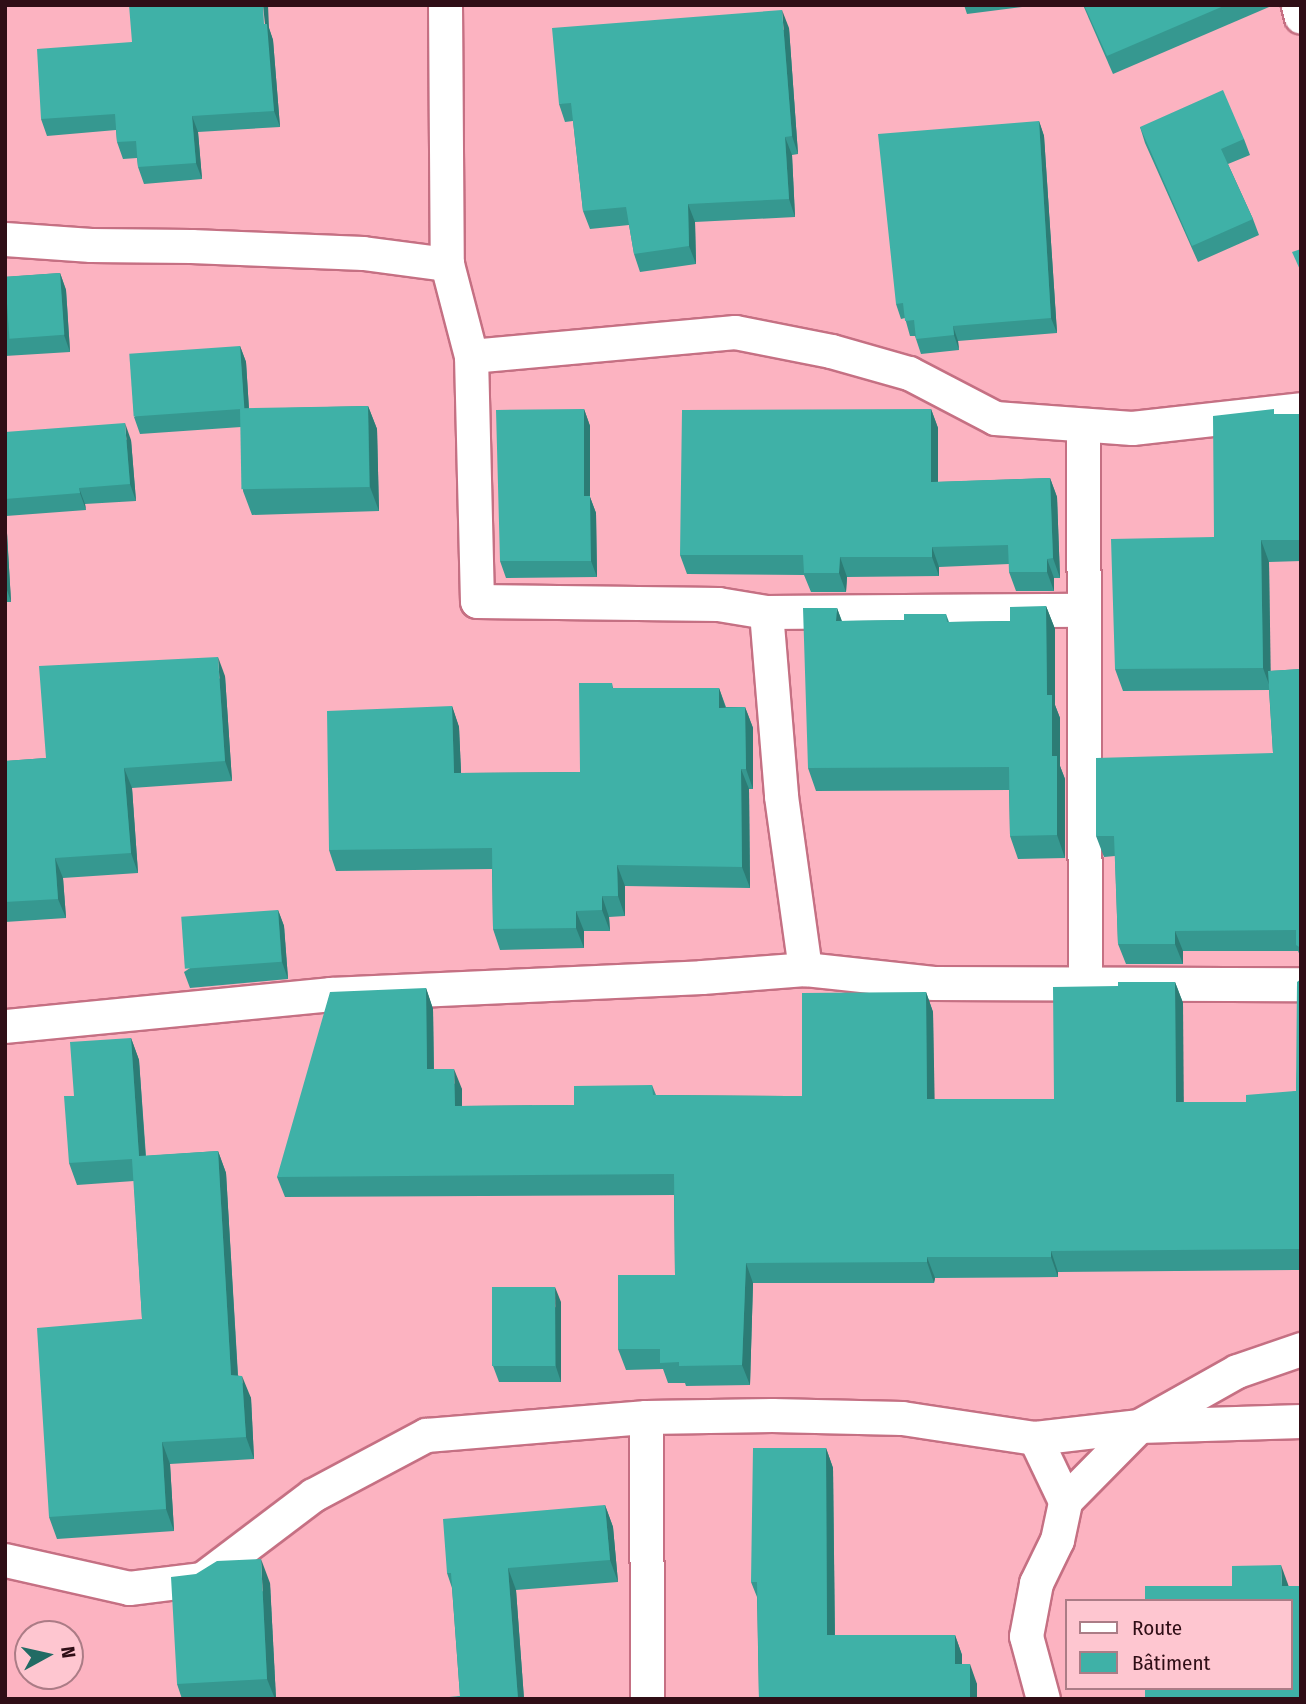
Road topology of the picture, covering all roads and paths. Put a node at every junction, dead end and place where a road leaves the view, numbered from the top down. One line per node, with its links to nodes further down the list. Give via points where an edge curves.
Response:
1 (445, 5): 5 (street)
2 (1298, 5): 3 (street)
3 (1301, 17)
4 (5, 239): 5 (street, via 363,253)
5 (447, 264): 6 (street)
6 (471, 356): 8 (street, via 735,332 831,351 909,373 995,418); 10 (street, via 477,601 718,604)
7 (1301, 410): 8 (street, via 1132,428)
8 (1083, 425): 9 (street)
9 (1084, 610): 10 (street); 12 (street)
10 (766, 612): 11 (street, via 781,796)
11 (805, 969): 12 (street, via 933,983); 14 (street, via 330,994)
12 (1085, 984): 13 (street)
13 (1301, 984)
14 (5, 1026)
15 (1301, 1349): 18 (street, via 1237,1371)
16 (646, 1416): 19 (street, via 902,1418); 21 (street, via 426,1435 313,1495 202,1579 129,1588); 22 (street)
17 (1301, 1422): 18 (street)
18 (1139, 1426): 19 (street); 20 (street)
19 (1035, 1438): 20 (street)
20 (1065, 1501): 23 (street, via 1057,1540 1036,1583 1026,1636)
21 (5, 1560)
22 (647, 1699)
23 (1042, 1699)

